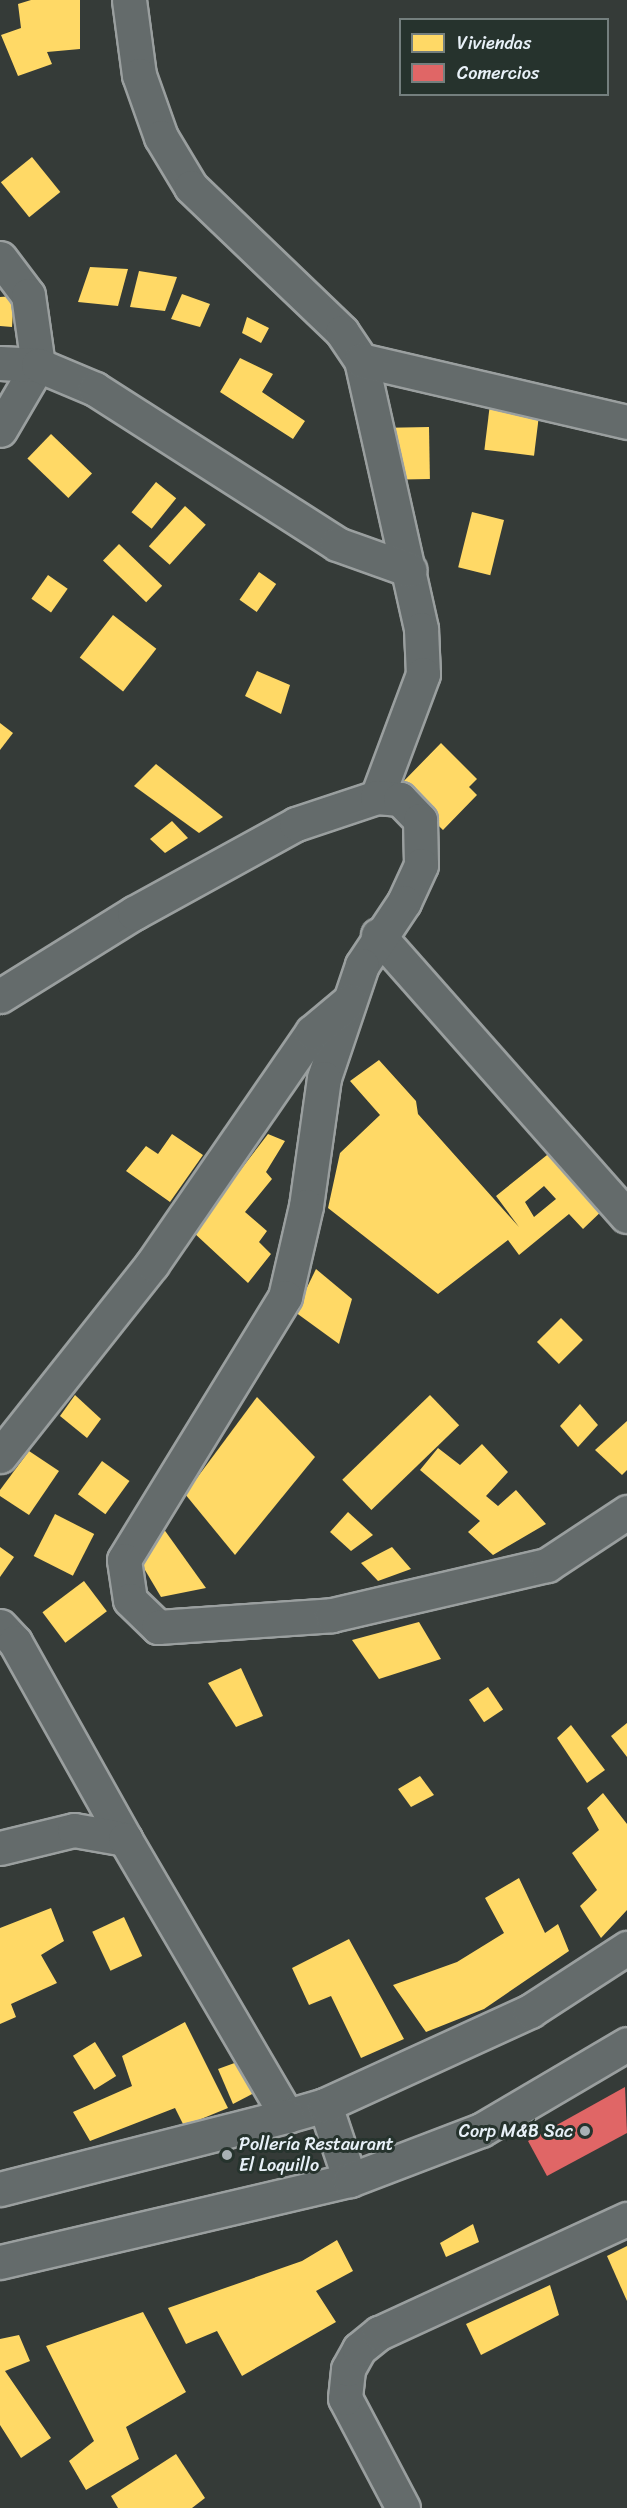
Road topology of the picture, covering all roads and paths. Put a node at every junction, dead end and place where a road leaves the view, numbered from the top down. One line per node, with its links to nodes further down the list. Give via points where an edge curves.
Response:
1 (129, 0): 3 (main road, via 139,75 161,137 191,187 342,332)
2 (0, 258): 5 (main road, via 28,295)
3 (361, 360): 6 (main road); 8 (main road)
4 (0, 363): 5 (main road)
5 (38, 365): 7 (main road); 8 (main road, via 95,389 337,544)
6 (627, 422)
7 (0, 430)
8 (410, 570): 9 (main road, via 422,629 423,674)
9 (377, 797): 10 (main road, via 400,799 420,820 421,865 404,902); 11 (main road, via 296,824 134,913)
10 (378, 935): 12 (main road); 13 (main road)
11 (0, 996)
12 (349, 1001): 14 (main road, via 312,1032 152,1264); 15 (main road, via 324,1078 306,1206 285,1297 124,1560 130,1600 158,1627 332,1615 547,1565)
13 (627, 1216)
14 (0, 1456)
15 (627, 1512)
16 (0, 1626): 17 (main road, via 15,1642)
17 (125, 1839): 18 (main road, via 74,1830); 22 (main road)
18 (0, 1848)
19 (627, 1948): 21 (main road, via 530,2011)
20 (627, 2044): 23 (main road, via 481,2130)
21 (325, 2105): 22 (main road); 23 (main road)
22 (288, 2116): 24 (main road)
23 (350, 2180): 26 (main road)
24 (0, 2189)
25 (627, 2219): 27 (main road, via 379,2333 359,2349 348,2369 345,2398)
26 (0, 2262)
27 (403, 2508)

